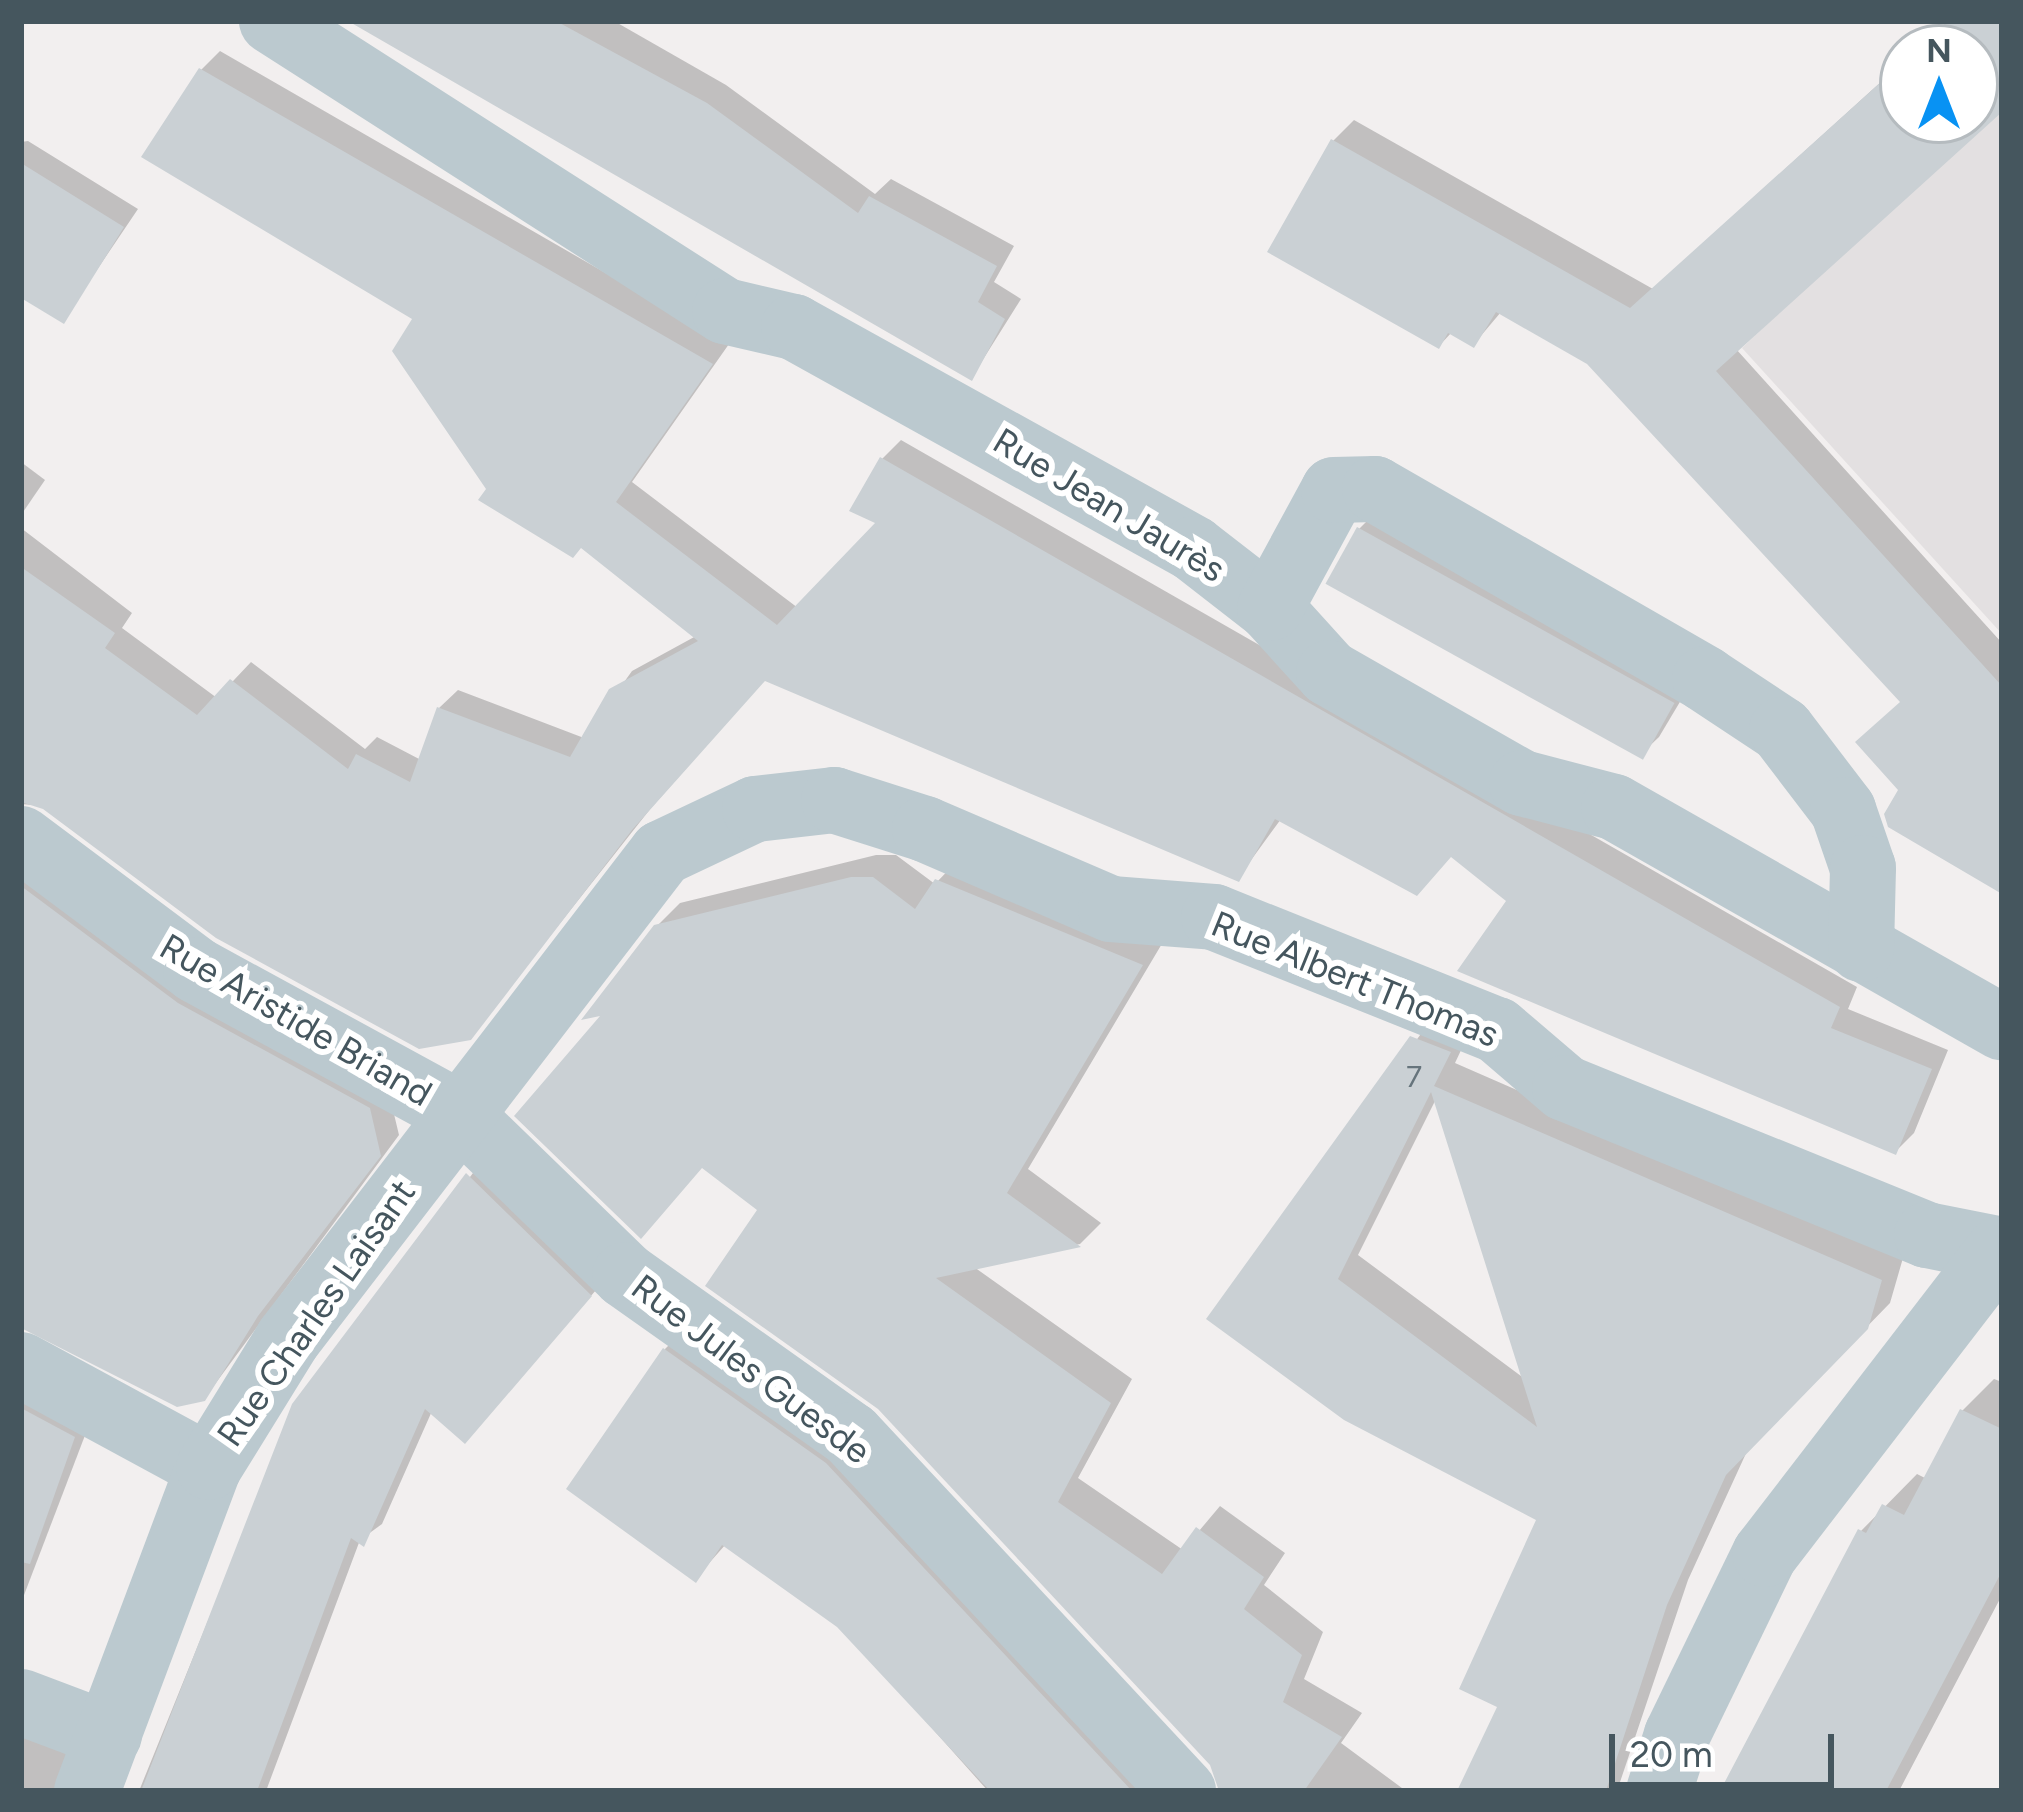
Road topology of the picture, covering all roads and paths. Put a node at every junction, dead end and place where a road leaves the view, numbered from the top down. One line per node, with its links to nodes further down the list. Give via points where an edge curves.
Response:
1 (272, 21): 2 (street, Rue Jean Jaurès, via 724,310 794,327 1067,476 1194,549)
2 (1270, 608): 4 (street, Rue Jean Jaurès, via 1328,673 1522,783 1614,807); 4 (street, via 1334,490 1375,489 1782,730 1843,811 1863,868)
3 (21, 839): 6 (street, Rue Aristide Briand, via 196,970)
4 (1861, 949): 5 (street, Rue Jean Jaurès)
5 (2002, 1027)
6 (458, 1113): 7 (street, Rue Albert Thomas, via 662,853 755,809 834,800 925,829 1111,909 1214,917 1497,1030 1565,1088 1927,1235); 9 (street, Rue Charles Laisant, via 288,1339); 12 (street, Rue Jules Guesde, via 625,1275 851,1436)
7 (2000, 1250): 13 (street, via 1765,1554)
8 (21, 1365): 9 (street)
9 (209, 1467): 11 (street, Rue Charles Laisant)
10 (21, 1702): 11 (street)
11 (98, 1763)
12 (1183, 1791)
13 (1659, 1791)

